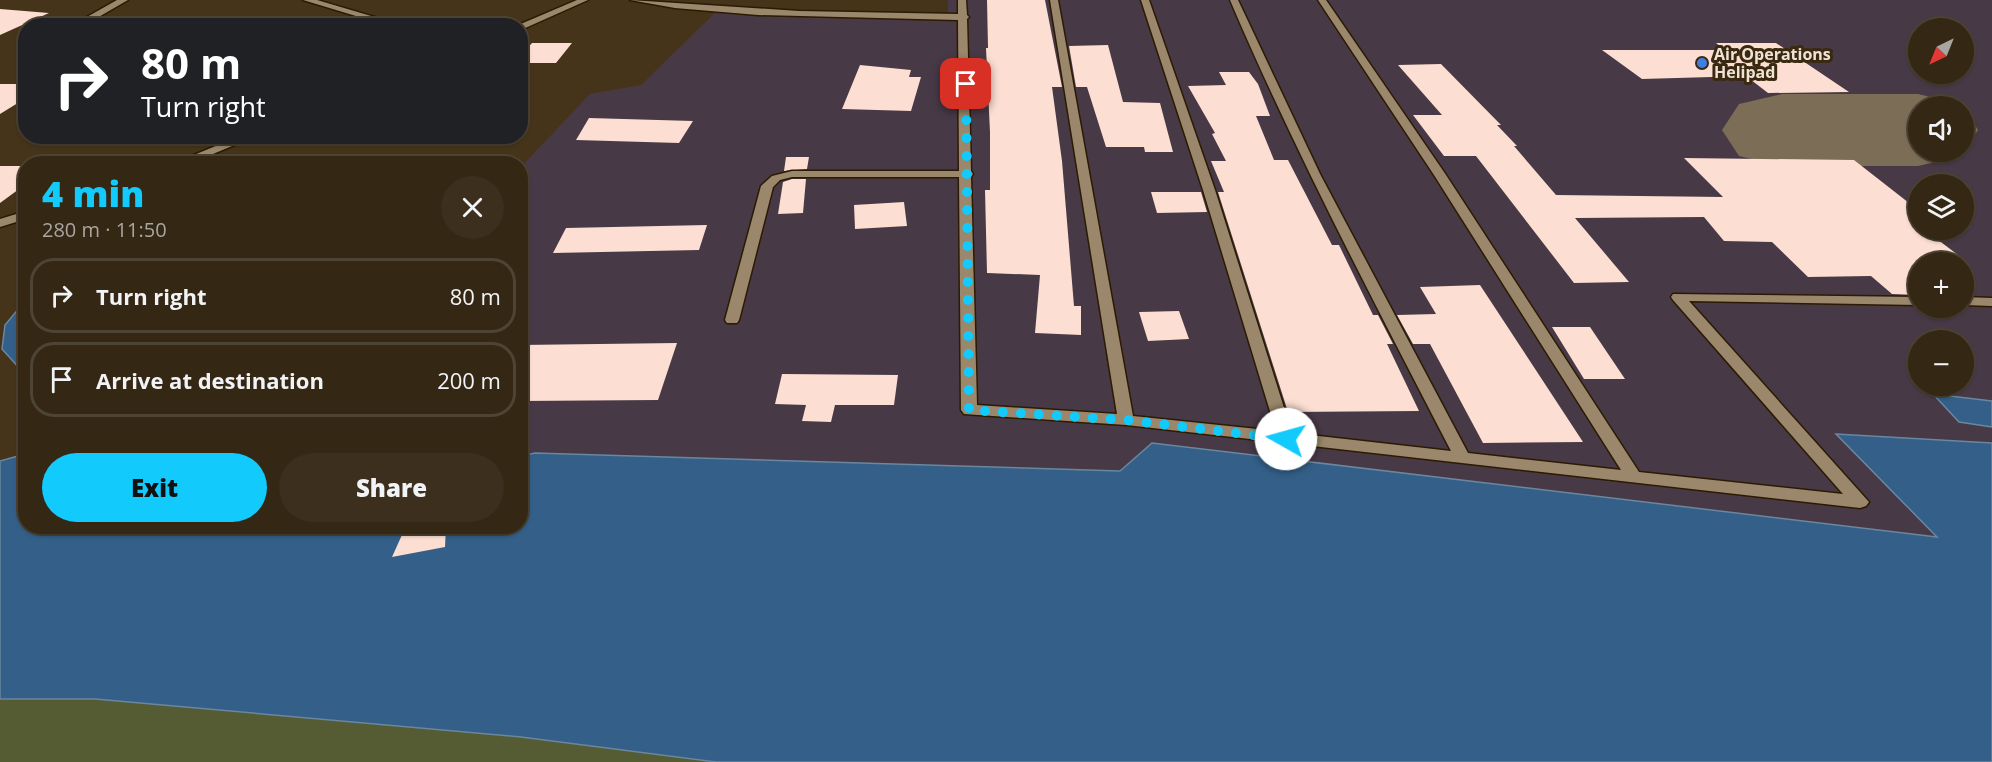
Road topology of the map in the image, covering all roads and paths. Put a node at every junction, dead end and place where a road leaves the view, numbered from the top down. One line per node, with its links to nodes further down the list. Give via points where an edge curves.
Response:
1 (124, 0): 13 (street)
2 (307, 0): 11 (street)
3 (347, 0): 11 (street)
4 (584, 0): 15 (street)
5 (634, 0): 12 (street, via 858,17)
6 (962, 0): 12 (street)
7 (1054, 0): 25 (street)
8 (1145, 0): 26 (street)
9 (1234, 0): 27 (street, via 1330,205)
10 (1322, 0): 28 (street)
11 (330, 6): 14 (street)
12 (964, 17): 18 (street)
13 (90, 18)
14 (373, 18)
15 (528, 24)
16 (230, 144): 17 (street)
17 (198, 156)
18 (967, 174): 24 (street, via 792,174 776,178 767,186); 25 (street, via 969,410)
19 (18, 217): 20 (street)
20 (0, 223)
21 (1908, 301): 28 (street, via 1678,297 1860,502)
22 (1974, 301): 23 (street)
23 (1992, 302)
24 (732, 320)
25 (1126, 420): 26 (street)
26 (1286, 439): 27 (street)
27 (1462, 457): 28 (street)
28 (1635, 478)

